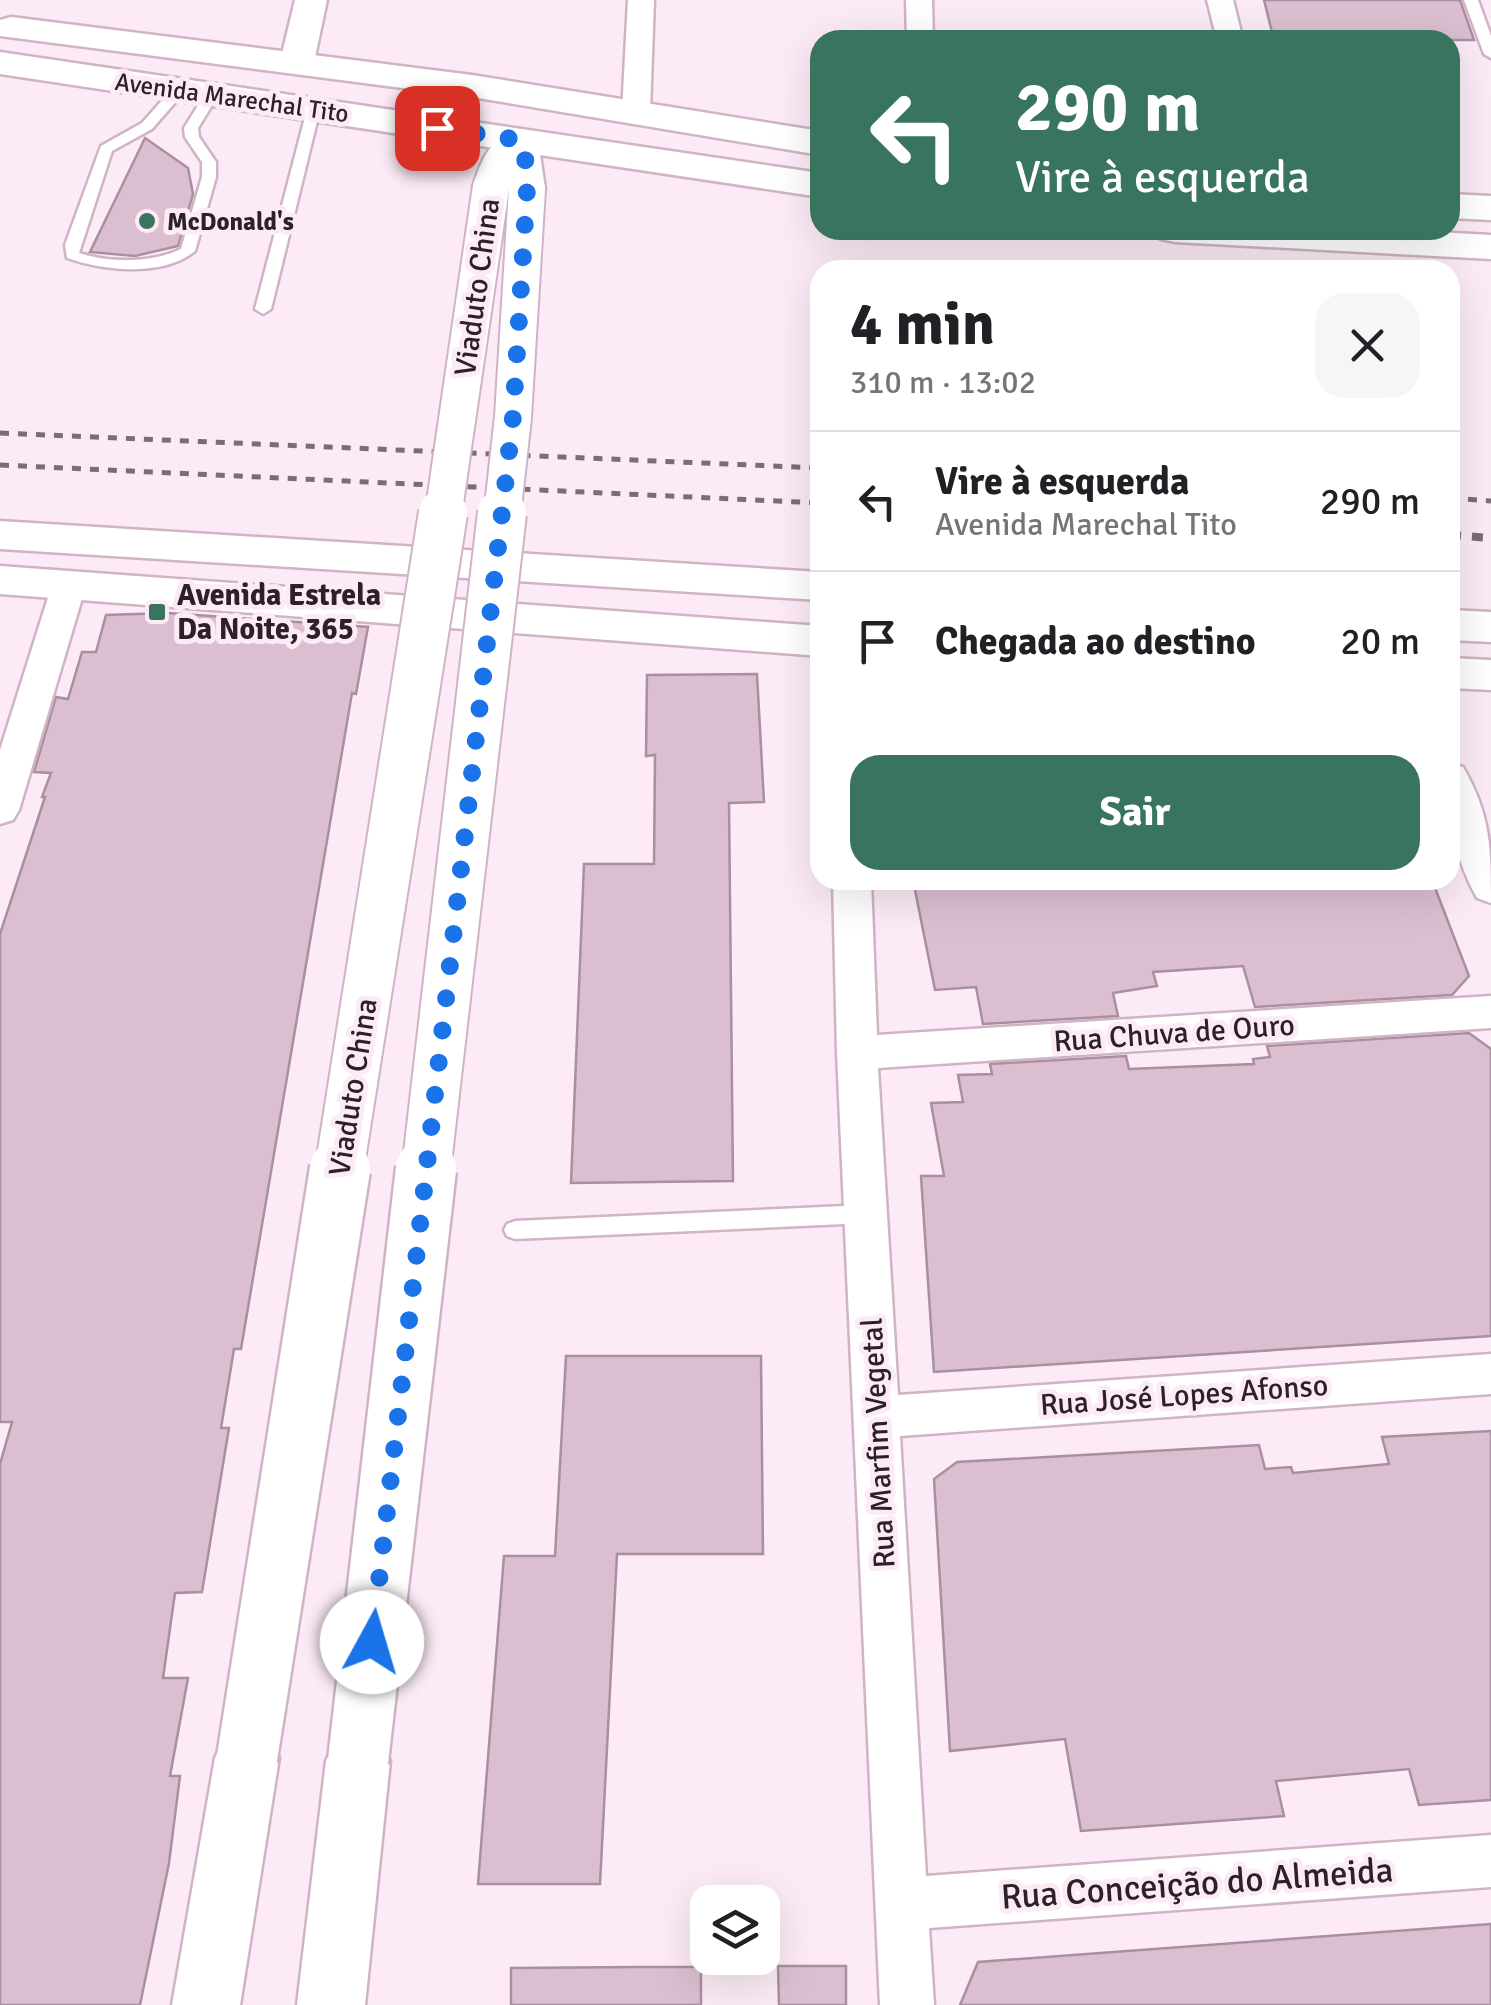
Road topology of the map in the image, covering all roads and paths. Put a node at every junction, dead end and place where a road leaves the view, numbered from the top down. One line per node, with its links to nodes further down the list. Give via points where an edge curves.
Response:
1 (311, 0): 10 (street)
2 (641, 0): 15 (street)
3 (919, 0): 7 (street)
4 (1220, 0): 8 (street)
5 (1471, 0): 9 (lane)
6 (0, 26): 10 (main road, Avenida Marechal Tito)
7 (920, 30)
8 (1228, 30)
9 (1491, 54)
10 (297, 62): 12 (main road, Avenida Marechal Tito)
11 (0, 63): 13 (main road, Avenida Marechal Tito)
12 (472, 86): 15 (main road, Avenida Marechal Tito); 18 (main road, via 503,110)
13 (195, 92): 13 (lane, via 106,149 72,254 151,263 188,251 209,177 209,162 192,137); 14 (main road, Avenida Marechal Tito)
14 (313, 110): 18 (main road, Avenida Marechal Tito, via 437,128); 24 (lane)
15 (636, 112): 16 (main road, Avenida Marechal Tito)
16 (748, 132): 17 (main road, Avenida Marechal Tito); 18 (main road, via 601,127)
17 (810, 141)
18 (511, 174): 19 (main road, via 605,154); 44 (street, Viaduto China, bridge, via 454,445); 45 (street, Viaduto China, bridge, via 513,417)
19 (810, 184)
20 (1460, 206): 21 (main road)
21 (1491, 208)
22 (1372, 240): 23 (main road)
23 (1491, 246)
24 (263, 308)
25 (0, 535): 28 (street)
26 (0, 580): 27 (street)
27 (69, 585): 29 (street); 33 (street)
28 (810, 585)
29 (810, 640)
30 (1460, 673): 31 (street)
31 (1491, 675)
32 (1460, 803): 34 (street)
33 (0, 810)
34 (1491, 888)
35 (852, 890): 37 (street, Rua Marfim Vegetal)
36 (1491, 1012): 37 (street, Rua Chuva de Ouro)
37 (857, 1054): 38 (street, Rua Marfim Vegetal)
38 (866, 1214): 39 (lane); 41 (street, Rua Marfim Vegetal)
39 (516, 1230)
40 (1491, 1374): 41 (street, Rua José Lopes Afonso)
41 (877, 1416): 43 (street, Rua Marfim Vegetal)
42 (1491, 1861): 43 (street, Rua Conceição do Almeida)
43 (903, 1904): 46 (street, Rua Marfim Vegetal)
44 (206, 2005)
45 (332, 2005)
46 (907, 2005)

